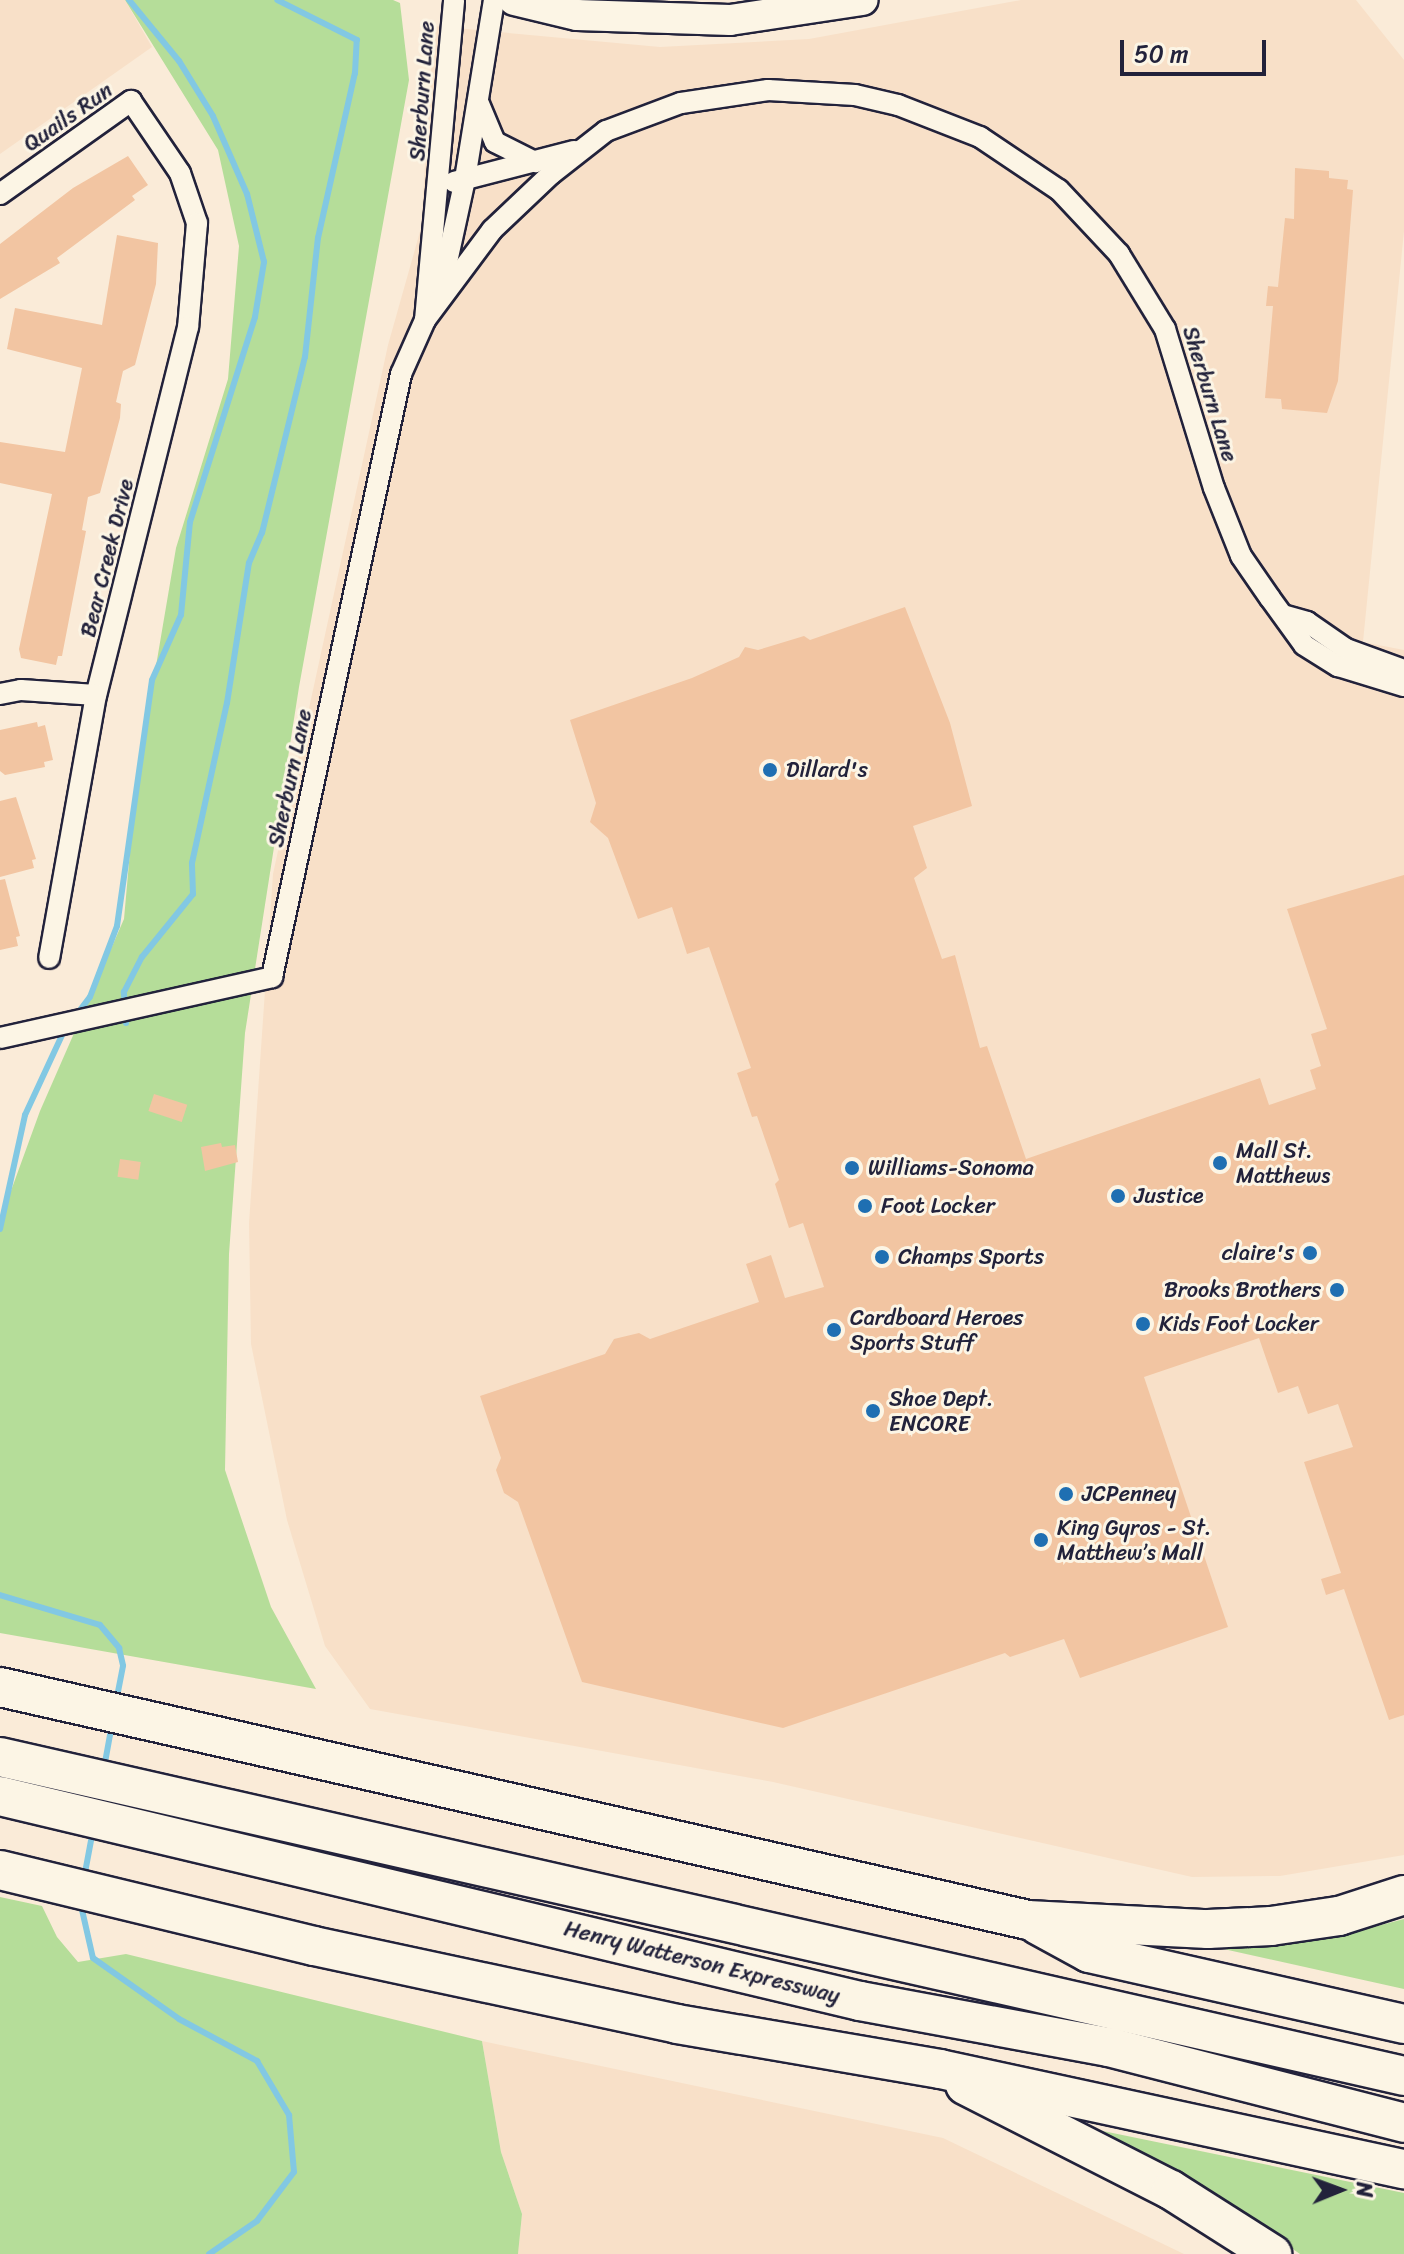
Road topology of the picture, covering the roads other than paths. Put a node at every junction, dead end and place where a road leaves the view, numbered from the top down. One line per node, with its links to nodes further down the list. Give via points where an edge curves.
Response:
1 (454, 0): 10 (street, Sherburn Lane)
2 (494, 0): 5 (street, Sherburn Lane)
3 (514, 0): 4 (street, via 577,15 730,20)
4 (862, 0)
5 (479, 104): 7 (street, via 495,142); 9 (street, Sherburn Lane)
6 (582, 149): 7 (street, Sherburn Lane); 12 (street, Sherburn Lane, via 500,221); 13 (street, Sherburn Lane, via 606,131 681,103 724,94 804,90 898,105 980,137 1018,159 1091,221 1144,290 1165,329 1214,488 1241,556)
7 (535, 162): 9 (street, Sherburn Lane)
8 (180, 173): 11 (street, Quails Run, via 131,101); 17 (street, Bear Creek Drive, via 197,223 188,327)
9 (465, 179): 10 (street, Sherburn Lane); 12 (street, Sherburn Lane)
10 (439, 186): 12 (street, Sherburn Lane)
11 (0, 194)
12 (431, 312): 19 (street, Sherburn Lane, via 401,374 272,977)
13 (1283, 615): 14 (street, via 1307,622 1346,649); 15 (street, Sherburn Lane, via 1304,645 1338,666)
14 (1404, 670)
15 (1404, 686)
16 (0, 694): 17 (street, via 21,690)
17 (96, 695): 18 (street, Bear Creek Drive)
18 (49, 958)
19 (0, 1038)
20 (0, 1687): 29 (highway)
21 (0, 1757): 22 (highway, Henry Watterson Expressway)
22 (62, 1790): 23 (highway, Henry Watterson Expressway); 24 (highway, Henry Watterson Expressway)
23 (0, 1796)
24 (133, 1805): 32 (highway, Henry Watterson Expressway); 33 (highway, Henry Watterson Expressway, via 860,2001 1109,2047)
25 (0, 1870): 27 (highway)
26 (0, 1884): 27 (highway)
27 (42, 1886): 31 (highway, via 117,1898 677,2024)
28 (1395, 1899): 29 (highway, via 1339,1916 1240,1928)
29 (1028, 1920): 30 (highway, via 1089,1953)
30 (1404, 2024)
31 (940, 2069): 34 (highway); 35 (highway, via 1010,2111 1171,2190)
32 (1404, 2076)
33 (1404, 2123)
34 (1404, 2169)
35 (1272, 2254)

